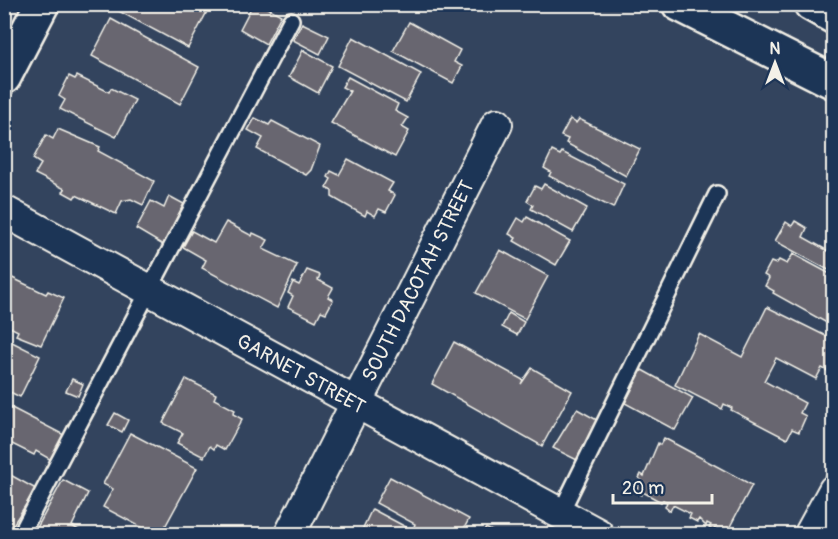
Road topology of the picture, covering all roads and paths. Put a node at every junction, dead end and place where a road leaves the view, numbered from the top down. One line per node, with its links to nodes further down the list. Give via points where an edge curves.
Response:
1 (42, 4): 6 (main road)
2 (679, 4): 7 (main road)
3 (811, 4): 4 (main road)
4 (834, 17)
5 (291, 20): 11 (lane)
6 (4, 77)
7 (834, 82)
8 (497, 124): 12 (street, SOUTH DACOTAH STREET)
9 (717, 194): 14 (lane)
10 (4, 211): 11 (street, GARNET STREET)
11 (147, 290): 12 (street, GARNET STREET); 15 (lane)
12 (356, 404): 14 (street, GARNET STREET); 16 (street, SOUTH DACOTAH STREET)
13 (834, 490): 18 (street)
14 (560, 514): 17 (street, GARNET STREET)
15 (21, 534)
16 (290, 534)
17 (598, 534)
18 (810, 534)

